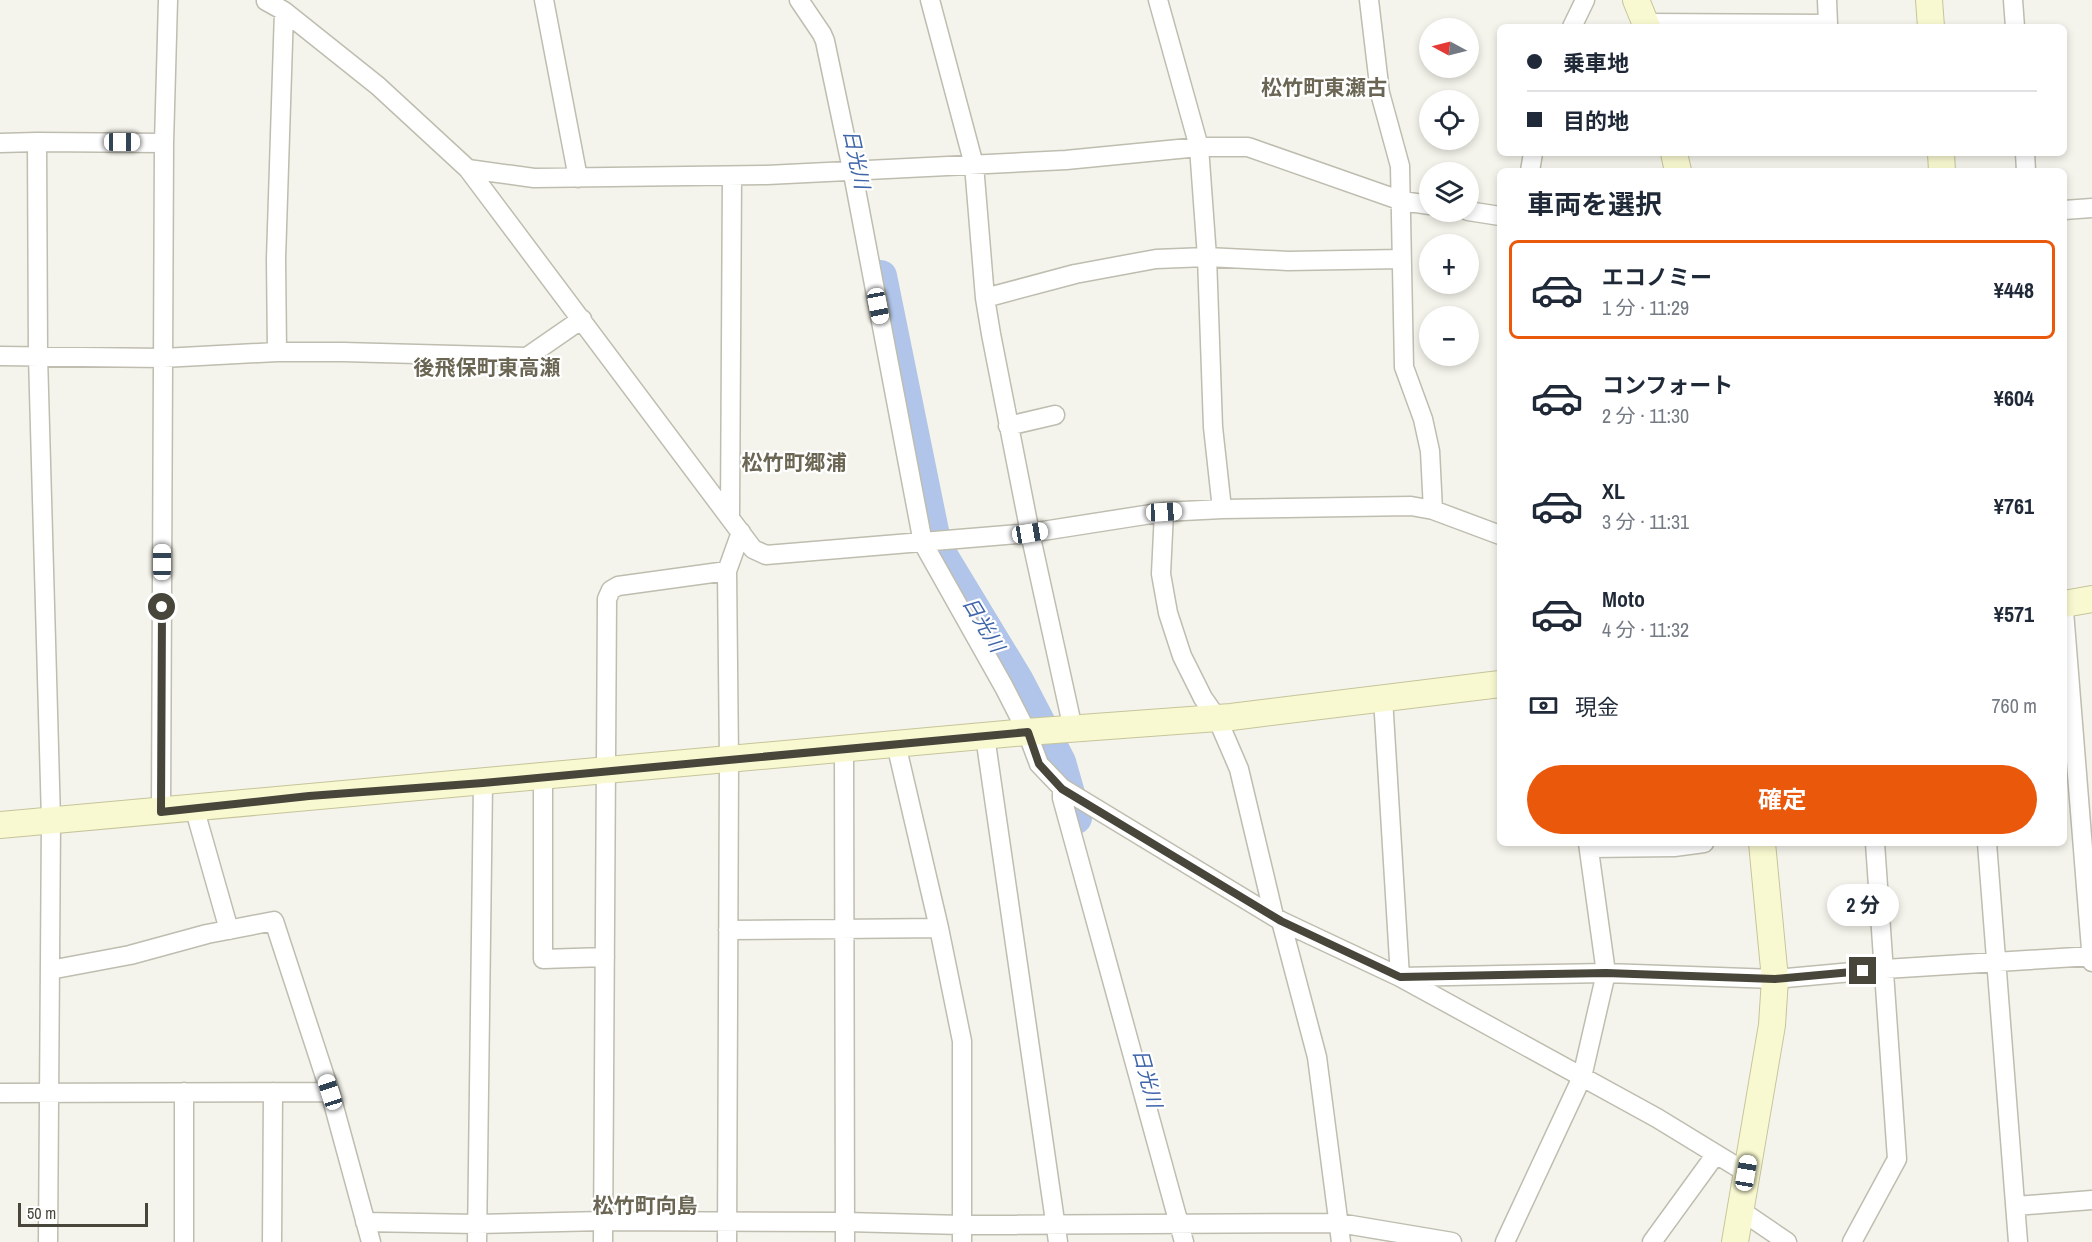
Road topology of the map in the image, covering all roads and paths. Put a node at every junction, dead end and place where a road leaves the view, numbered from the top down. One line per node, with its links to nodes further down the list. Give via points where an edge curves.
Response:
1 (168, 0): 20 (street)
2 (266, 0): 12 (street)
3 (544, 0): 27 (street)
4 (930, 0): 23 (street)
5 (1158, 0): 22 (street)
6 (1369, 0): 28 (street, via 1380,93 1400,166)
7 (1585, 0): 14 (street)
8 (1827, 0): 16 (street)
9 (1929, 0): 17 (street)
10 (2013, 0): 18 (street)
11 (806, 3): 25 (street, via 825,41)
12 (284, 11): 24 (street, via 378,86); 38 (street)
13 (1643, 17): 15 (street)
14 (1573, 24)
15 (1805, 24)
16 (1828, 24)
17 (1931, 24)
18 (2015, 24)
19 (37, 142): 20 (street); 21 (street); 40 (street)
20 (164, 142): 41 (street)
21 (0, 143)
22 (1199, 147): 23 (street); 28 (street, via 1248,147); 34 (street)
23 (974, 165): 25 (street); 36 (street)
24 (468, 169): 27 (street, via 534,178); 37 (street)
25 (857, 171): 26 (street); 51 (street)
26 (732, 176): 27 (street); 47 (street)
27 (578, 178)
28 (1402, 201): 29 (street); 35 (street)
29 (1419, 203)
30 (2092, 208): 31 (street)
31 (2067, 210)
32 (1479, 213): 33 (street)
33 (1497, 216)
34 (1207, 257): 35 (street, via 1288,261); 36 (street, via 1156,259 1075,274); 44 (street, via 1213,427)
35 (1401, 259): 45 (street, via 1404,367 1430,451)
36 (985, 298): 43 (street)
37 (582, 319): 38 (street, via 527,357); 47 (street)
38 (277, 352): 41 (street)
39 (0, 356): 40 (street)
40 (38, 356): 41 (street); 71 (street)
41 (163, 358): 70 (street)
42 (1055, 415): 43 (street)
43 (1008, 426): 49 (street)
44 (1222, 509): 45 (street, via 1411,506); 46 (street)
45 (1433, 510): 50 (street)
46 (1164, 512): 49 (street); 58 (street, via 1161,574 1168,613 1182,656)
47 (730, 516): 48 (street)
48 (741, 532): 51 (street, via 753,549 766,555); 52 (street)
49 (1030, 533): 51 (street); 59 (street)
50 (1497, 534)
51 (931, 542): 60 (street)
52 (727, 571): 64 (street); 65 (street, via 611,590 607,599)
53 (2092, 599): 54 (street)
54 (2067, 603)
55 (2067, 648): 83 (street)
56 (1497, 684): 57 (street)
57 (1383, 698): 58 (street); 90 (street)
58 (1217, 718): 59 (street); 78 (street, via 1239,769)
59 (1073, 729): 60 (street)
60 (1037, 732): 61 (street); 68 (street, via 1039,764)
61 (986, 736): 62 (street); 110 (street)
62 (896, 744): 63 (street); 79 (street)
63 (844, 749): 64 (street); 80 (street)
64 (729, 760): 65 (street); 82 (street)
65 (605, 771): 66 (street); 84 (street)
66 (543, 777): 67 (street); 84 (street, via 543,959)
67 (483, 783): 69 (street); 109 (street)
68 (1066, 791): 78 (street); 107 (street, via 1062,798 1085,888)
69 (194, 807): 70 (street); 81 (street)
70 (161, 812): 71 (street)
71 (51, 820): 72 (street); 88 (street)
72 (0, 825)
73 (1589, 846): 74 (street); 89 (street)
74 (1674, 846)
75 (1762, 846): 91 (street)
76 (1875, 846): 87 (street)
77 (1987, 846): 85 (street)
78 (1278, 919): 90 (street); 108 (street, via 1317,1057)
79 (939, 928): 80 (street); 111 (street, via 962,1041)
80 (844, 929): 82 (street); 106 (street)
81 (230, 930): 88 (street); 95 (street, via 274,921)
82 (728, 930): 105 (street)
83 (2092, 956): 85 (street); 86 (street)
84 (605, 957): 103 (street)
85 (1997, 962): 87 (street); 101 (street)
86 (2092, 962)
87 (1885, 969): 91 (street); 126 (street, via 1897,1159)
88 (50, 970): 97 (street)
89 (1606, 973): 90 (street); 91 (street); 92 (street)
90 (1400, 977): 92 (street)
91 (1775, 979): 99 (street, via 1772,1025)
92 (1582, 1077): 98 (street); 122 (street)
93 (184, 1092): 94 (street); 97 (street); 113 (street)
94 (273, 1092): 95 (street); 114 (street)
95 (330, 1092): 104 (street)
96 (0, 1093): 97 (street)
97 (49, 1093): 112 (street)
98 (1716, 1154): 99 (street); 123 (street)
99 (1746, 1173): 102 (street)
100 (2092, 1200): 101 (street)
101 (2016, 1206): 127 (street)
102 (1740, 1210): 124 (street); 125 (street)
103 (603, 1221): 105 (street); 109 (street); 116 (street)
104 (365, 1222): 109 (street); 115 (street)
105 (727, 1222): 106 (street); 117 (street)
106 (846, 1222): 111 (street); 118 (street)
107 (1185, 1223): 108 (street); 110 (street); 119 (street)
108 (1339, 1223): 120 (street); 121 (street)
109 (477, 1233)
110 (1057, 1233): 111 (street)
111 (962, 1234)
112 (48, 1242)
113 (184, 1242)
114 (272, 1242)
115 (371, 1242)
116 (603, 1242)
117 (727, 1242)
118 (845, 1242)
119 (1184, 1242)
120 (1341, 1242)
121 (1452, 1242)
122 (1505, 1242)
123 (1652, 1242)
124 (1735, 1242)
125 (1787, 1242)
126 (1852, 1242)
127 (2018, 1242)

